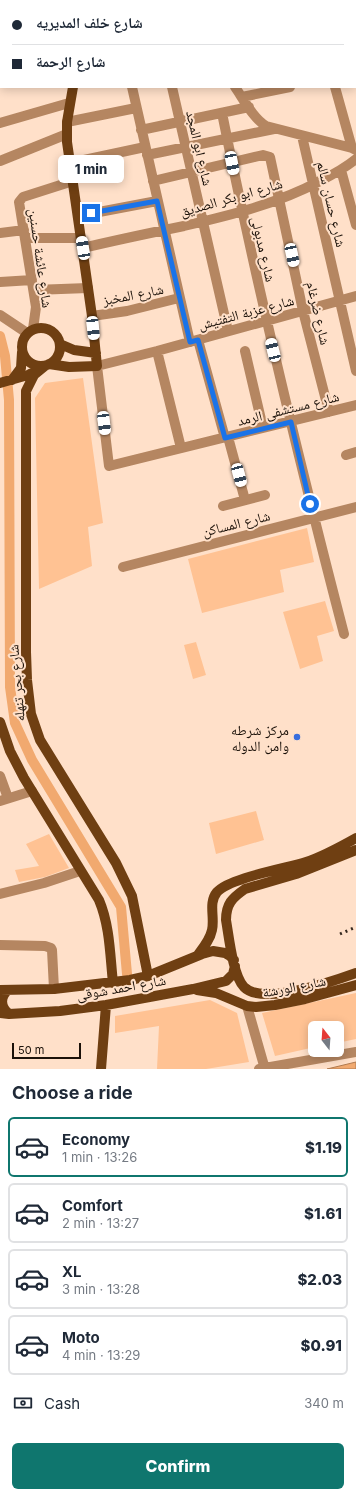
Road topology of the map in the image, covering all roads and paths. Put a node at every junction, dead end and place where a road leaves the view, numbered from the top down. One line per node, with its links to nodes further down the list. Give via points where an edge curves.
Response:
1 (73, 88): 8 (main road)
2 (132, 88): 10 (street)
3 (172, 88): 12 (street, شارع ابو المجد)
4 (236, 88): 7 (street)
5 (285, 88): 7 (street)
6 (335, 88): 21 (street)
7 (242, 97): 9 (street)
8 (70, 103): 13 (main road); 14 (street)
9 (249, 107): 11 (street); 15 (street, via 261,123)
10 (136, 108): 13 (street); 16 (street)
11 (222, 113): 12 (street); 19 (street, شارع مدبولى)
12 (180, 121): 16 (street); 20 (street, شارع ابو المجد)
13 (67, 122): 17 (main road)
14 (0, 123)
15 (275, 129): 18 (street); 19 (street)
16 (141, 130): 22 (street)
17 (67, 134): 24 (street); 25 (main road)
18 (302, 136): 21 (street); 31 (street, شارع حسان سالم)
19 (227, 139): 20 (street); 26 (street, شارع مدبولى)
20 (186, 147): 22 (street); 28 (street, شارع ابو المجد)
21 (354, 149)
22 (146, 151): 25 (street); 29 (street)
23 (356, 159): 27 (street, شارع ابو بكر الصديق)
24 (0, 161)
25 (70, 163): 30 (main road)
26 (232, 163): 28 (street); 32 (street, شارع ضرغام, via 268,156 271,159); 34 (street, شارع مدبولى)
27 (341, 170): 31 (street, شارع ابو بكر الصديق); 37 (street)
28 (192, 172): 29 (street); 36 (street, شارع ابو المجد)
29 (153, 181): 33 (street)
30 (73, 182): 35 (main road); 40 (street, شارع عائشة حسنين, via 21,198 19,202)
31 (313, 185): 32 (street, شارع ابو بكر الصديق); 47 (street, شارع حسان سالم)
32 (280, 200): 34 (street, شارع ابو بكر الصديق); 48 (street, شارع ضرغام)
33 (157, 201): 35 (street); 38 (street)
34 (242, 212): 36 (street, شارع ابو بكر الصديق); 51 (street, شارع مدبولى)
35 (78, 216): 41 (main road)
36 (202, 222): 38 (street, شارع ابو بكر الصديق); 53 (street, شارع ابو المجد)
37 (356, 225)
38 (164, 230): 41 (street, شارع ابو بكر الصديق); 46 (street)
39 (0, 233): 40 (street, شارع ابو بكر الصديق)
40 (25, 234): 41 (street, شارع ابو بكر الصديق); 43 (street, شارع عائشة حسنين)
41 (82, 243): 44 (main road)
42 (0, 282): 43 (street)
43 (33, 285): 44 (street); 52 (street, شارع عائشة حسنين, via 37,310)
44 (88, 288): 50 (main road)
45 (356, 296): 47 (street, شارع عزبة التفتيش)
46 (179, 298): 50 (street, شارع المخبز, via 127,311); 54 (street)
47 (340, 301): 48 (street, شارع عزبة التفتيش); 62 (street, شارع حسان سالم)
48 (303, 311): 51 (street, شارع عزبة التفتيش); 67 (street, شارع ضرغام)
49 (0, 315): 52 (street)
50 (92, 316): 59 (main road)
51 (266, 321): 53 (street, شارع عزبة التفتيش); 68 (street, شارع مدبولى)
52 (30, 331): 55 (main road, via 45,328 50,330); 58 (main road, via 23,339)
53 (228, 332): 54 (street, شارع عزبة التفتيش)
54 (194, 341): 56 (street, شارع عزبة التفتيش); 70 (street)
55 (60, 344): 59 (main road, via 74,350); 60 (main road, via 58,356)
56 (157, 351): 61 (street, شارع عزبة التفتيش); 71 (street)
57 (245, 351): 69 (street)
58 (22, 352): 60 (main road, via 30,363); 63 (main road, via 20,368)
59 (96, 353): 61 (main road)
60 (46, 366): 61 (main road); 63 (main road); 65 (main road, شارع بحر تنهله, via 34,375)
61 (97, 366): 71 (street, شارع مستشفى الرمد, via 110,466)
62 (356, 371)
63 (12, 380): 64 (main road); 65 (main road)
64 (0, 383)
65 (26, 391): 95 (main road, شارع بحر تنهله, via 26,652 31,714 45,750 126,883 136,913)
66 (356, 405): 67 (street, شارع مستشفى الرمد)
67 (329, 412): 68 (street, شارع مستشفى الرمد)
68 (291, 422): 69 (street, شارع مستشفى الرمد); 78 (street, شارع مدبولى)
69 (263, 428): 70 (street, شارع مستشفى الرمد)
70 (227, 437): 71 (street, شارع مستشفى الرمد); 75 (street)
71 (181, 448)
72 (356, 452): 73 (street)
73 (346, 455)
74 (265, 495): 75 (street)
75 (245, 500): 76 (street)
76 (223, 506)
77 (356, 507): 78 (street, شارع المساكن)
78 (313, 518): 79 (street, شارع المساكن); 80 (street, شارع مدبولى)
79 (123, 567)
80 (344, 634)
81 (0, 722): 83 (main road, شارع بحر تنهله, via 10,751)
82 (0, 776): 84 (street)
83 (32, 791): 84 (street); 87 (main road, شارع بحر تنهله)
84 (4, 799)
85 (356, 838): 88 (main road, via 312,860 232,882)
86 (356, 850): 90 (main road, via 296,874 245,889)
87 (80, 871): 89 (street); 96 (main road, شارع بحر تنهله, via 104,911)
88 (218, 890): 90 (main road); 92 (main road, via 212,907 213,929)
89 (0, 894)
90 (229, 903): 93 (main road, via 226,920)
91 (0, 945): 98 (street, via 50,948)
92 (197, 957): 93 (main road, شارع احمد شوقى, via 208,952 219,952 230,956); 95 (main road, شارع احمد شوقى)
93 (234, 963): 94 (main road, شارع الورشة, via 238,978 248,991 267,995 320,985); 99 (main road, شارع احمد شوقى, via 233,974 226,981)
94 (356, 973)
95 (148, 976): 96 (main road, شارع احمد شوقى)
96 (113, 983): 98 (main road, شارع احمد شوقى)
97 (356, 986): 102 (main road, شارع الورشة, via 276,1005)
98 (54, 989): 100 (main road, شارع احمد شوقى)
99 (193, 989): 101 (main road, شارع احمد شوقى); 102 (main road, شارع الورشة, via 216,993)
100 (4, 990): 103 (main road)
101 (106, 1005): 103 (main road, شارع احمد شوقى, via 60,1011); 105 (main road)
102 (247, 1006): 106 (street)
103 (4, 1013)
104 (356, 1052): 106 (street)
105 (101, 1069)
106 (263, 1069)

